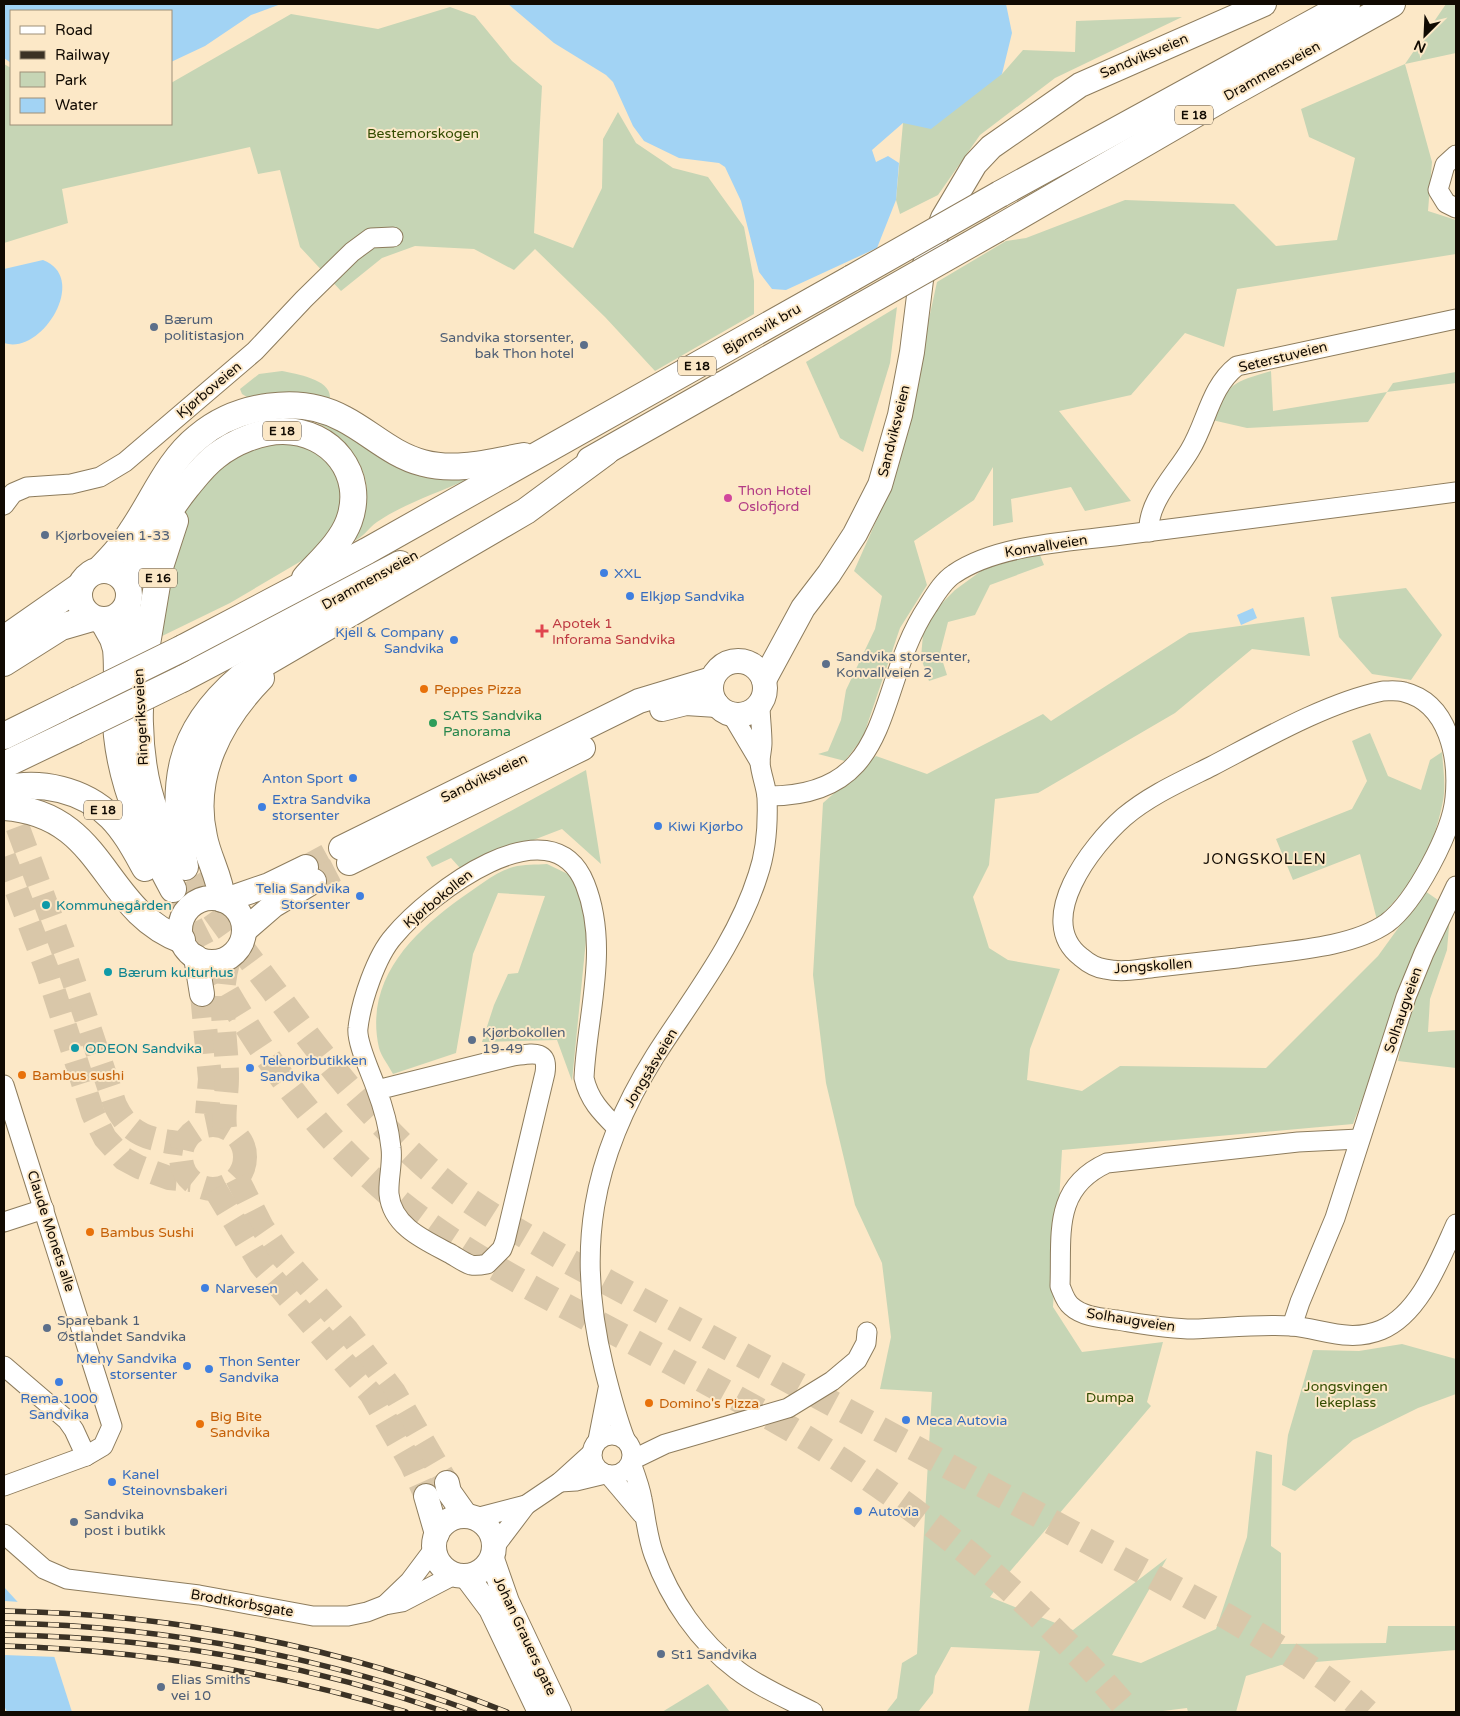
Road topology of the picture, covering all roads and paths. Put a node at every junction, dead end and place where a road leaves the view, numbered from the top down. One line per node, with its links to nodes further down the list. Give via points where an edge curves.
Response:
1 (1264, 4): 19 (main road, Sandviksveien, via 1109,70 1070,91 1029,120 993,163 963,210 936,274 912,352 896,433 880,485 846,550)
2 (1347, 4): 5 (highway, Drammensveien / E 18)
3 (1392, 4): 7 (highway, Drammensveien / E 18)
4 (1456, 155): 6 (street, via 1445,165 1438,190 1446,203)
5 (1000, 194): 10 (highway, Bjørnsvik bru / E 18, bridge, via 542,454)
6 (1456, 208)
7 (997, 229): 11 (highway, Bjørnsvik bru / E 18, bridge)
8 (393, 237): 14 (street, Kjørboveien, via 371,238 352,252 255,352 125,462 100,477 71,484 27,486 13,493)
9 (1456, 319): 15 (street, Seterstuveien, via 1237,366 1225,374 1192,448 1157,502 1148,521)
10 (492, 470): 16 (highway, E 18, via 416,461 394,452 335,414 307,406 277,406 242,413 209,428 184,450 128,536); 17 (highway, Drammensveien / E 18)
11 (559, 481): 22 (highway, E 18, via 526,511); 32 (highway, Drammensveien / E 18, bridge, via 182,679)
12 (188, 486): 17 (highway, E 18, via 204,466 226,449 267,433 302,433 324,442 335,451 351,474 353,500 350,519 341,537); 18 (highway, E 18, via 173,503); 25 (highway, E 16, via 160,567)
13 (1456, 492): 15 (street, Konvallveien)
14 (4, 505)
15 (1149, 532): 34 (street, Konvallveien, via 992,554 952,575 918,621 897,670 883,717 851,772 808,794)
16 (90, 578): 18 (highway, E 16, via 115,572); 20 (highway, via 80,604); 21 (highway, E 18)
17 (291, 593): 30 (highway, Drammensveien / E 18, bridge)
18 (127, 595): 20 (highway, via 117,617); 25 (highway, Ringeriksveien / E 16)
19 (803, 608): 23 (main road, Sandviksveien); 27 (main road, Sandviksveien)
20 (97, 619): 24 (highway, via 61,628); 37 (highway, Ringeriksveien, via 113,639 116,649 117,734 124,778 148,842)
21 (4, 639)
22 (285, 653): 37 (highway, E 18, via 241,677 225,690 191,737 178,792); 39 (highway, E 18, via 232,712 217,737 206,767 201,798 203,834)
23 (747, 662): 26 (main road, via 725,664); 27 (main road)
24 (4, 663)
25 (141, 674): 37 (highway, Ringeriksveien / E 16, via 144,776)
26 (712, 679): 29 (main road, via 711,693); 29 (main road, Sandviksveien, via 639,701 345,856 659,710 686,703)
27 (764, 680): 28 (main road)
28 (760, 704): 29 (main road, via 748,713); 31 (street, Jongsåsveien)
29 (724, 710): 31 (street, Jongsåsveien)
30 (4, 736)
31 (760, 762): 34 (street, Jongsåsveien)
32 (4, 765)
33 (4, 789): 37 (highway, E 18, via 34,785 49,787 67,791 102,809 128,840)
34 (766, 796): 45 (street, Jongsåsveien, via 761,866 746,908 722,953 640,1081)
35 (1456, 800): 35 (street, Jongskollen, via 1456,768 1451,740 1438,714 1424,700 1403,691 1383,691 1354,698 1155,796 1125,817 1091,853 1073,882 1064,915 1068,942 1089,963 1119,971 1216,961 1352,939 1373,932 1390,921 1412,894 1432,861)
36 (4, 807): 41 (highway, E 18, via 30,811 61,823 86,846 146,921)
37 (178, 882)
38 (1456, 886): 46 (street, Solhaugveien, via 1406,997)
39 (225, 900): 40 (main road, via 240,913); 40 (main road, via 310,874); 41 (main road, via 202,899 193,904 182,920)
40 (244, 930): 41 (main road, via 241,945 230,956 213,962)
41 (189, 949): 42 (main road)
42 (202, 994)
43 (4, 1085): 47 (street, Claude Monets alle)
44 (378, 1090): 44 (street, Kjørbokollen, via 392,1149 389,1195 395,1213 406,1228 470,1265 487,1264 502,1249 545,1073 545,1058 530,1054 512,1056); 45 (street, Kjørbokollen, via 357,1031 376,967 393,936 470,871 512,854 536,849 556,852 572,863 584,883 596,923 596,969 584,1078 588,1093 598,1109)
45 (617, 1128): 53 (street, Jongsåsveien, via 598,1189 590,1270 591,1306)
46 (1359, 1139): 50 (street, Solhaugveien, via 1335,1218); 50 (street, Solhaugveien, via 1298,1142 1107,1163 1091,1170 1077,1183 1068,1198 1063,1218 1060,1286 1070,1306 1082,1314 1191,1329)
47 (44, 1209): 48 (street); 57 (street, Claude Monets alle, via 112,1426 103,1446)
48 (4, 1222)
49 (1456, 1224): 50 (street, via 1422,1293 1383,1329 1347,1337)
50 (1292, 1326)
51 (866, 1332): 55 (street, via 866,1342 857,1360 832,1381 788,1408)
52 (4, 1366): 57 (street, via 67,1420)
53 (608, 1389): 54 (street, Jongsåsveien); 56 (street, Jongsåsveien)
54 (626, 1440): 55 (street); 56 (street, via 611,1434); 58 (street, via 632,1450)
55 (665, 1444): 58 (street)
56 (595, 1447): 59 (street, via 595,1466); 60 (street)
57 (86, 1456): 62 (street, Claude Monets alle)
58 (632, 1461): 59 (street, via 625,1472); 66 (street)
59 (607, 1475): 60 (street); 66 (street)
60 (560, 1482): 64 (street)
61 (448, 1483): 65 (main road, via 449,1492)
62 (4, 1486)
63 (426, 1496): 68 (main road)
64 (526, 1505): 65 (street); 69 (street)
65 (471, 1517): 68 (main road, via 448,1520); 69 (main road, via 489,1529)
66 (644, 1517): 74 (street, via 659,1567 693,1627 717,1654 738,1671)
67 (4, 1534): 71 (street, Brodtkorbsgate, via 30,1558 54,1575 67,1579 199,1595 313,1616 348,1616)
68 (435, 1542): 70 (main road, via 440,1565); 71 (street, Brodtkorbsgate, via 410,1581)
69 (493, 1552): 70 (main road, via 486,1567 478,1574); 73 (main road, Johan Grauers gate, via 507,1602)
70 (461, 1576): 71 (street, Brodtkorbsgate, via 402,1602); 72 (main road, Johan Grauers gate, via 491,1609)
71 (385, 1605)
72 (540, 1712)
73 (559, 1712)
74 (813, 1712)

